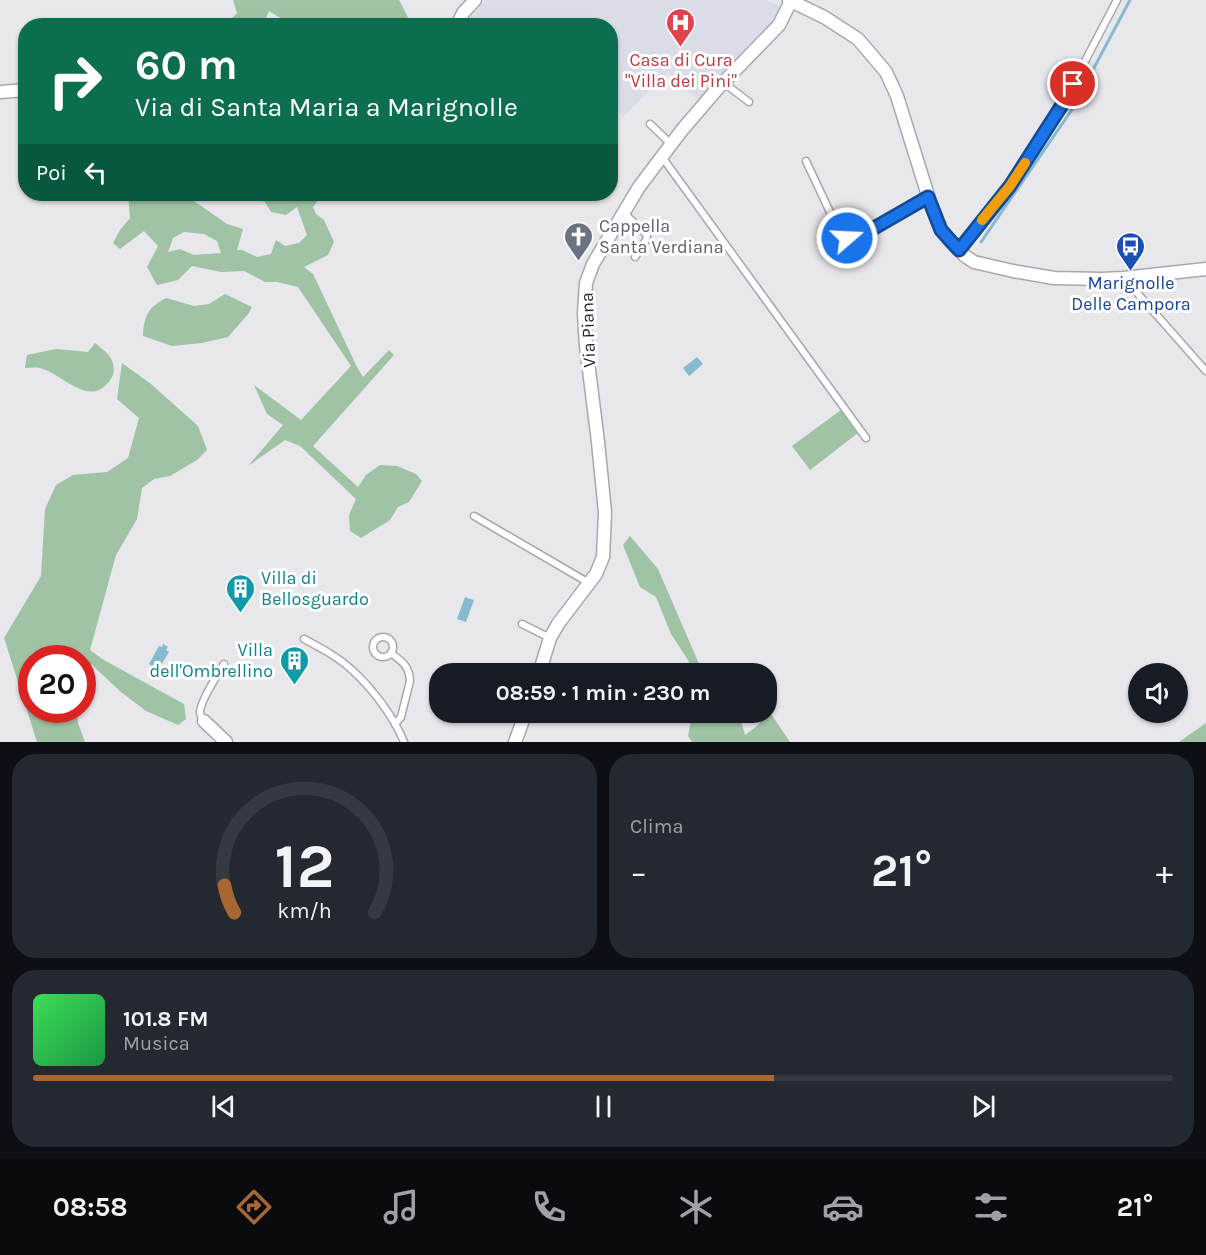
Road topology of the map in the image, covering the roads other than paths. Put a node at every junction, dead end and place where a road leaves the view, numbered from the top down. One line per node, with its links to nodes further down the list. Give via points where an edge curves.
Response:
1 (475, 0): 4 (street)
2 (790, 0): 5 (street, Via Piana, via 779,25); 13 (street, via 858,39 886,72)
3 (1117, 0): 15 (lane, via 1062,105 1010,186)
4 (461, 18)
5 (723, 83): 8 (lane); 10 (street, Via Piana)
6 (18, 91): 7 (street)
7 (0, 92)
8 (749, 102)
9 (650, 124): 10 (lane)
10 (672, 144): 11 (street, Via Piana)
11 (662, 157): 14 (street, Via Piana); 20 (lane)
12 (806, 161): 13 (lane, via 836,225 847,238 855,239)
13 (928, 197): 15 (street, via 941,230)
14 (624, 213): 16 (lane, via 647,235); 22 (street, Via Piana, via 586,283 586,346 605,512 603,557)
15 (959, 250): 18 (street, via 975,262 1013,271 1054,278)
16 (635, 257)
17 (1206, 269): 18 (street)
18 (1123, 278): 19 (lane)
19 (1206, 372)
20 (866, 438)
21 (474, 516): 22 (lane)
22 (589, 583): 24 (street, Via Piana)
23 (522, 624): 24 (lane)
24 (550, 638): 27 (street, Via Piana)
25 (304, 639): 31 (lane, via 351,668)
26 (391, 653): 31 (lane, via 409,671 403,711)
27 (542, 663)
28 (224, 664): 29 (lane, via 200,709)
29 (204, 721): 32 (street)
30 (522, 723): 34 (street)
31 (395, 724): 33 (lane)
32 (226, 742)
33 (404, 742)
34 (515, 742)

